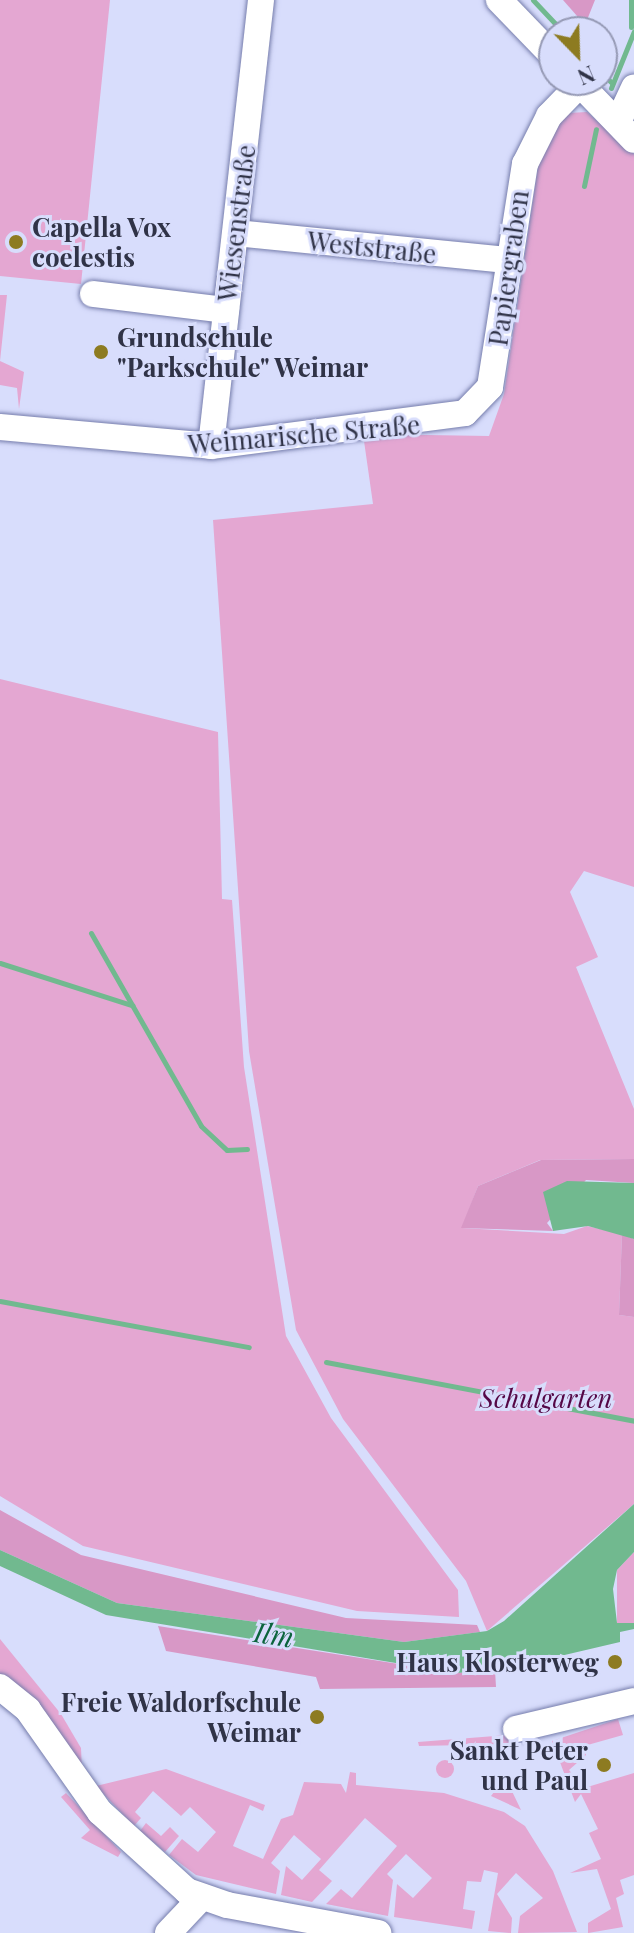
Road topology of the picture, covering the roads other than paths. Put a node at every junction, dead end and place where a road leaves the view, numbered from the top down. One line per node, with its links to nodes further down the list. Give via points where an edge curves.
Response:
1 (261, 0): 8 (street, Wiesenstraße)
2 (499, 0): 3 (street)
3 (538, 40)
4 (634, 88): 7 (street)
5 (566, 96): 9 (street, Papiergraben, via 549,116 525,164)
6 (592, 96): 7 (street)
7 (626, 131)
8 (236, 233): 9 (street, Weststraße); 11 (street, Wiesenstraße)
9 (507, 260): 12 (street, Papiergraben, via 490,387)
10 (93, 294): 11 (street)
11 (226, 310): 14 (street, Wiesenstraße)
12 (465, 413): 14 (street, Weimarische Straße)
13 (0, 427): 14 (street, Weimarische Straße)
14 (211, 446)
15 (0, 1687): 18 (street, via 28,1710 100,1812 170,1879)
16 (634, 1701): 17 (street)
17 (516, 1729)
18 (202, 1897): 19 (street); 20 (street)
19 (332, 1929): 21 (street)
20 (168, 1933)
21 (378, 1933)

